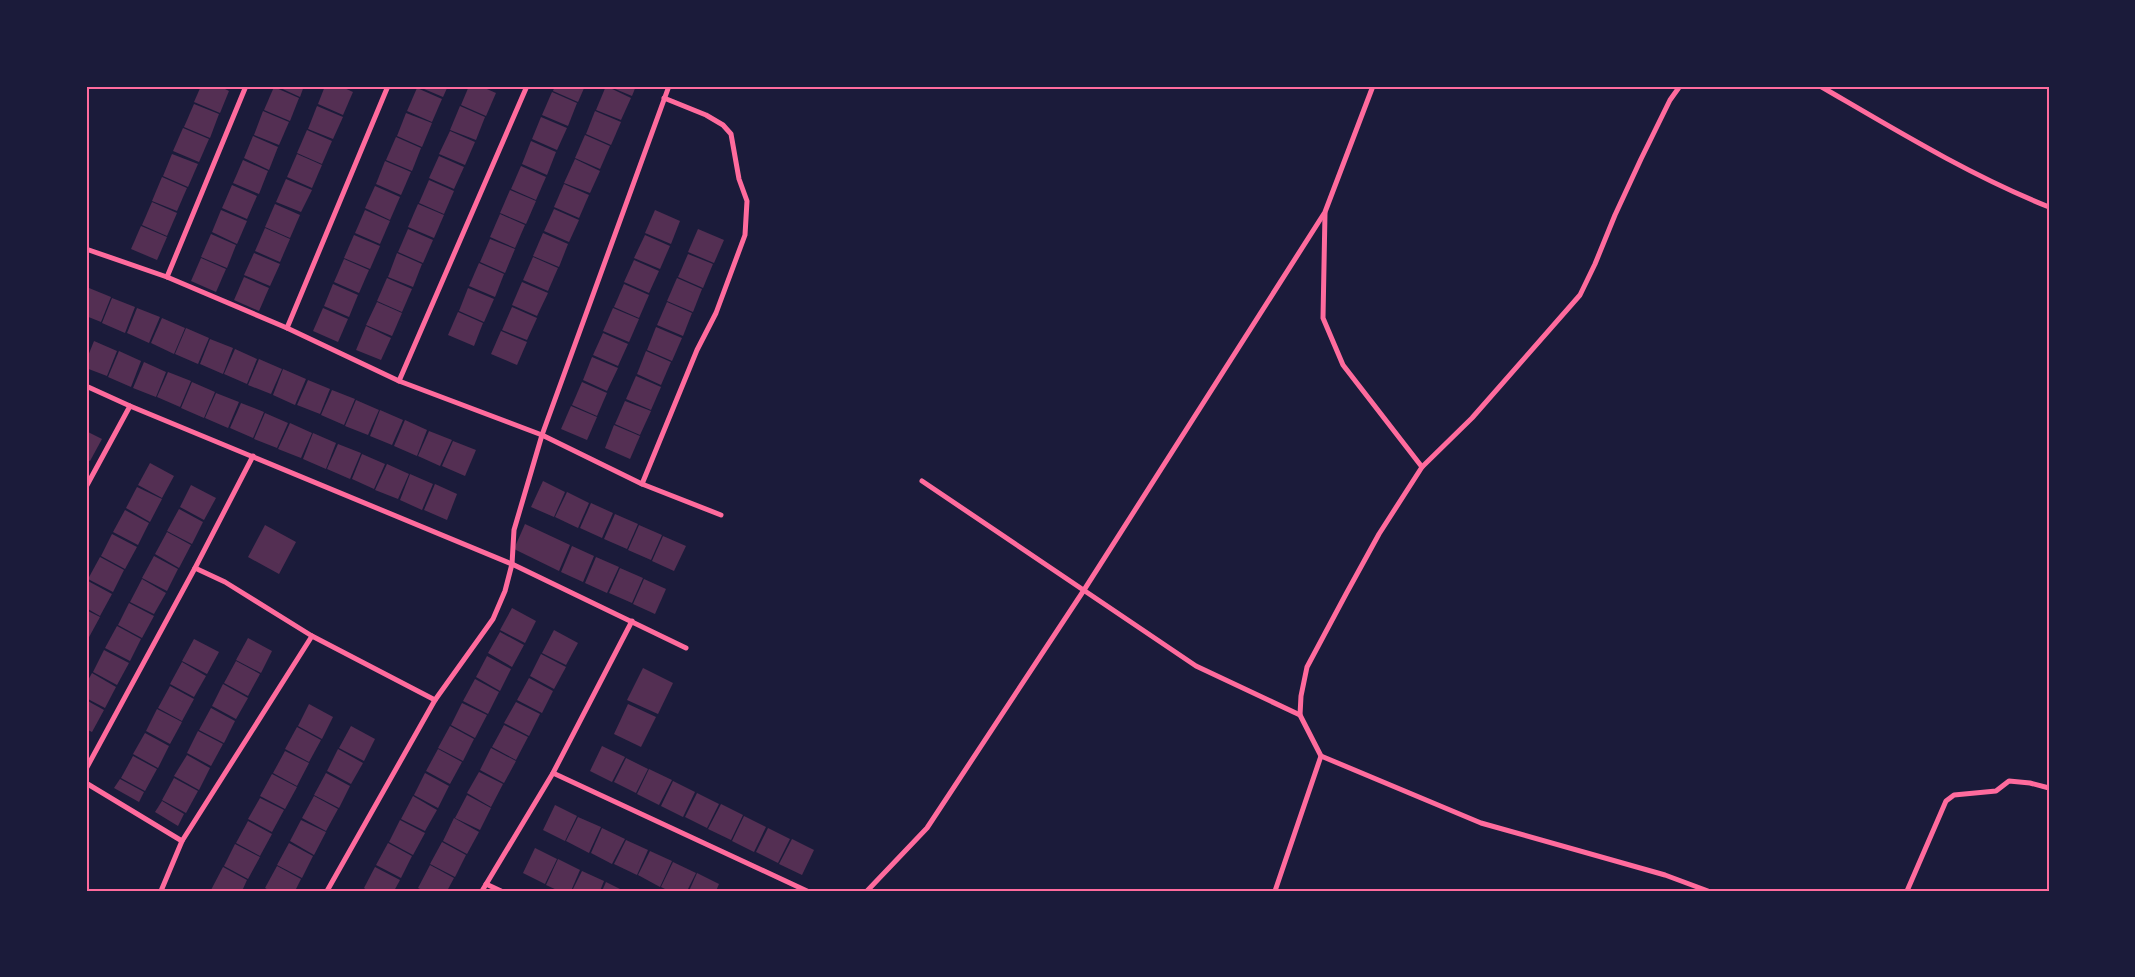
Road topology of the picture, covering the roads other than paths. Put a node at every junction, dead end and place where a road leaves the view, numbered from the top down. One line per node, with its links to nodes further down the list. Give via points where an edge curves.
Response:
1 (246, 86): 12 (street)
2 (388, 86): 13 (street)
3 (527, 86): 14 (street)
4 (669, 86): 8 (street)
5 (1373, 86): 10 (street)
6 (1680, 86): 19 (street, via 1641,159 1580,295 1472,418)
7 (1820, 86): 9 (street, via 1919,143)
8 (664, 98): 17 (street); 21 (street, via 706,115 731,134 739,179 747,201 745,235 716,313 697,350)
9 (2049, 207)
10 (1325, 212): 19 (street, via 1322,318 1343,365); 26 (street)
11 (86, 249): 12 (street)
12 (167, 277): 13 (street)
13 (287, 328): 14 (street)
14 (399, 380): 17 (street)
15 (86, 386): 16 (street)
16 (130, 406): 18 (street); 22 (street)
17 (542, 435): 21 (street); 24 (street, via 514,530)
18 (253, 456): 24 (street); 25 (street)
19 (1422, 466): 31 (street, via 1379,534 1307,668)
20 (922, 482): 26 (street)
21 (642, 484): 23 (street)
22 (86, 487)
23 (721, 515)
24 (512, 564): 27 (street); 30 (street, via 493,619)
25 (195, 568): 28 (street, via 225,582); 33 (street)
26 (1084, 590): 31 (street, via 1196,666); 44 (street, via 926,828)
27 (632, 621): 29 (street); 34 (street)
28 (312, 636): 30 (street); 37 (street)
29 (686, 648)
30 (435, 700): 40 (street)
31 (1300, 716): 32 (street)
32 (1321, 756): 45 (street); 46 (street, via 1481,823)
33 (86, 768)
34 (553, 773): 38 (street); 43 (street)
35 (86, 783): 37 (street)
36 (2049, 788): 47 (street, via 2009,782 1996,791 1954,795 1946,801)
37 (182, 841): 39 (street)
38 (486, 884): 41 (street); 42 (street)
39 (161, 891)
40 (327, 891)
41 (482, 891)
42 (502, 891)
43 (807, 891)
44 (867, 891)
45 (1275, 891)
46 (1708, 891)
47 (1906, 891)

